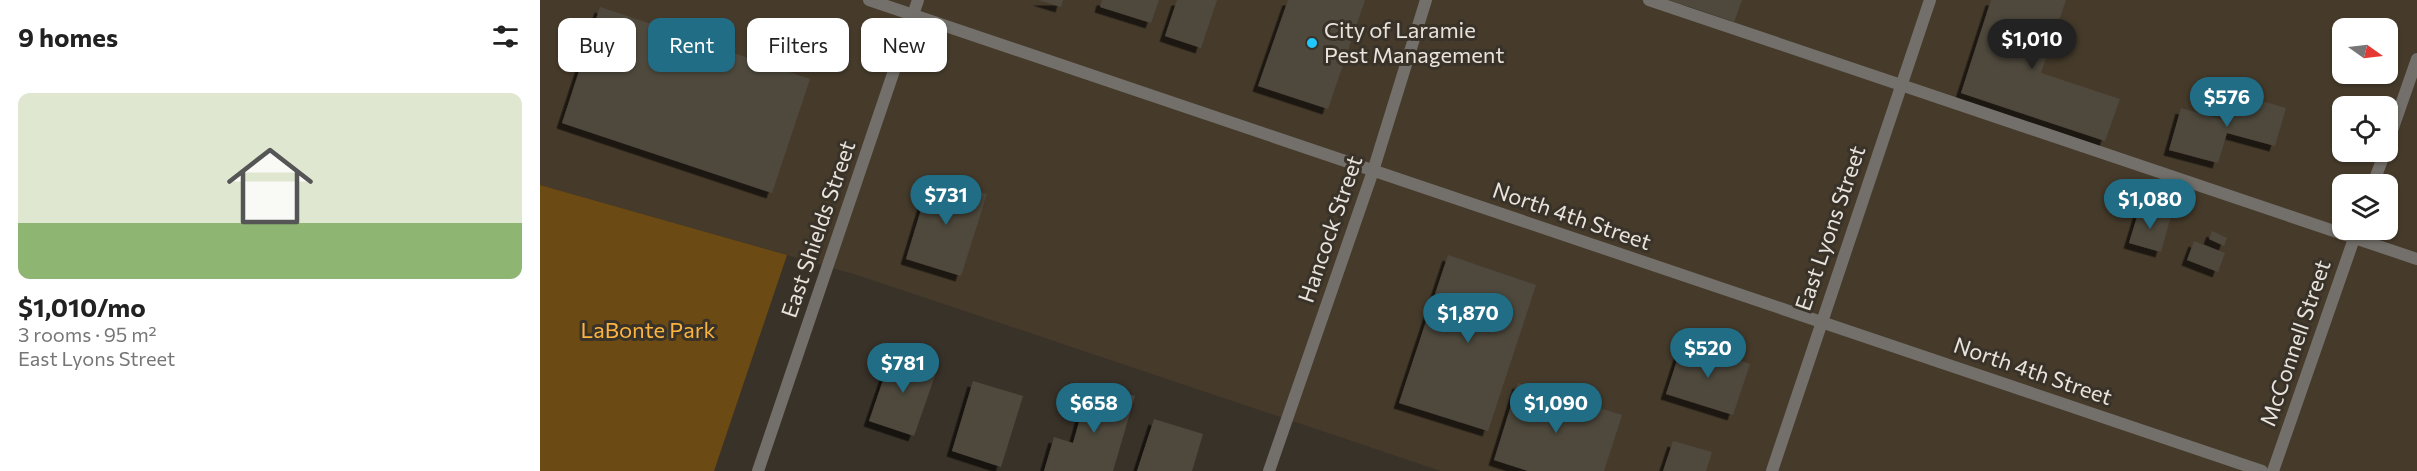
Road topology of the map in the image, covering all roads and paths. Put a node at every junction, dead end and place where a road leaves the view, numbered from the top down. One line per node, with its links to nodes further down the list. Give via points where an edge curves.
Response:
1 (869, 0): 6 (street, North 4th Street)
2 (918, 0): 6 (street, East Shields Street)
3 (1426, 0): 10 (street, Hancock Street)
4 (1649, 0): 8 (street)
5 (1930, 0): 8 (street, East Lyons Street)
6 (913, 15): 10 (street, North 4th Street); 16 (street, East Shields Street)
7 (2417, 59): 9 (street)
8 (1901, 85): 11 (street); 15 (street, East Lyons Street)
9 (2398, 113)
10 (1373, 171): 15 (street, North 4th Street); 17 (street, Hancock Street)
11 (2332, 225)
12 (2354, 240): 20 (street, McConnell Street)
13 (2372, 240): 14 (street)
14 (2417, 259)
15 (1821, 322): 18 (street, East Lyons Street); 19 (street, North 4th Street)
16 (758, 471)
17 (1269, 471)
18 (1772, 471)
19 (2262, 471)
20 (2273, 471)

